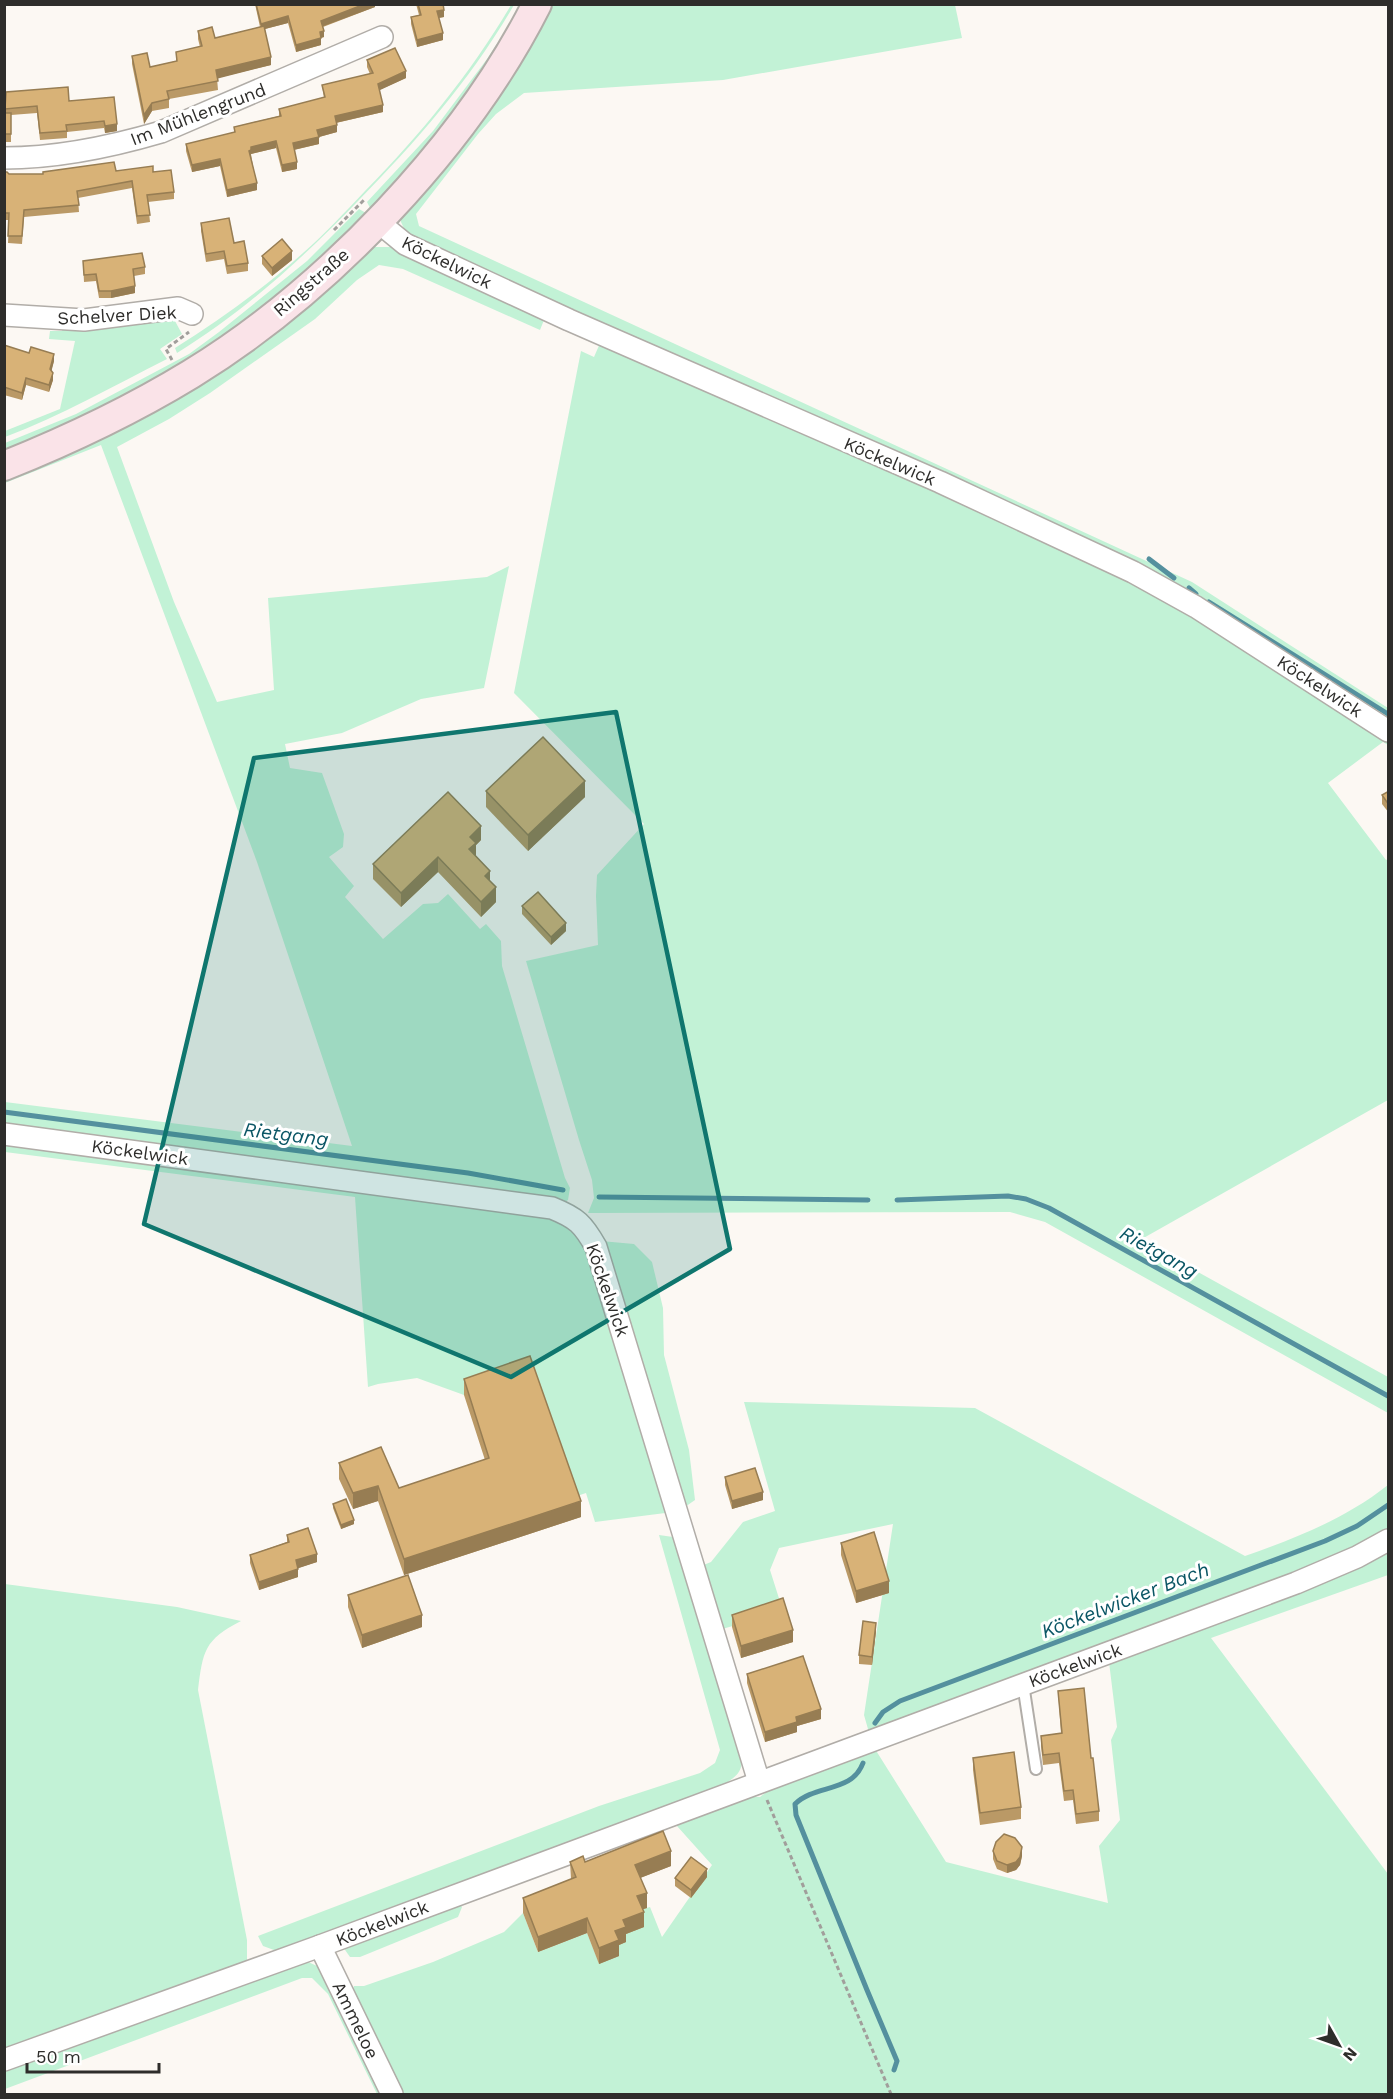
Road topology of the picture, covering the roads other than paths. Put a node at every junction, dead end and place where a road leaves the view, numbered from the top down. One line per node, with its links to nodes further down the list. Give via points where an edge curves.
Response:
1 (537, 4): 4 (main road, Ringstraße, via 494,79 455,133 411,186)
2 (382, 37): 3 (street, Im Mühlengrund, via 161,132 86,151)
3 (4, 158)
4 (369, 212): 7 (main road, Ringstraße, via 326,271 245,338 192,373 89,430); 8 (street, Köckelwick, via 405,244 1133,572 1196,607)
5 (192, 314): 6 (street, Schelver Diek, via 178,308 84,320)
6 (4, 315)
7 (4, 466)
8 (1389, 731)
9 (4, 1134): 13 (street, Köckelwick, via 552,1208 573,1216 596,1247)
10 (1389, 1540): 11 (street, Köckelwick, via 1296,1583)
11 (1023, 1684): 12 (lane); 13 (street, Köckelwick)
12 (1036, 1769)
13 (759, 1782): 14 (street, Köckelwick)
14 (320, 1946): 15 (street, Köckelwick); 16 (street, Ammeloe)
15 (4, 2060)
16 (392, 2094)

